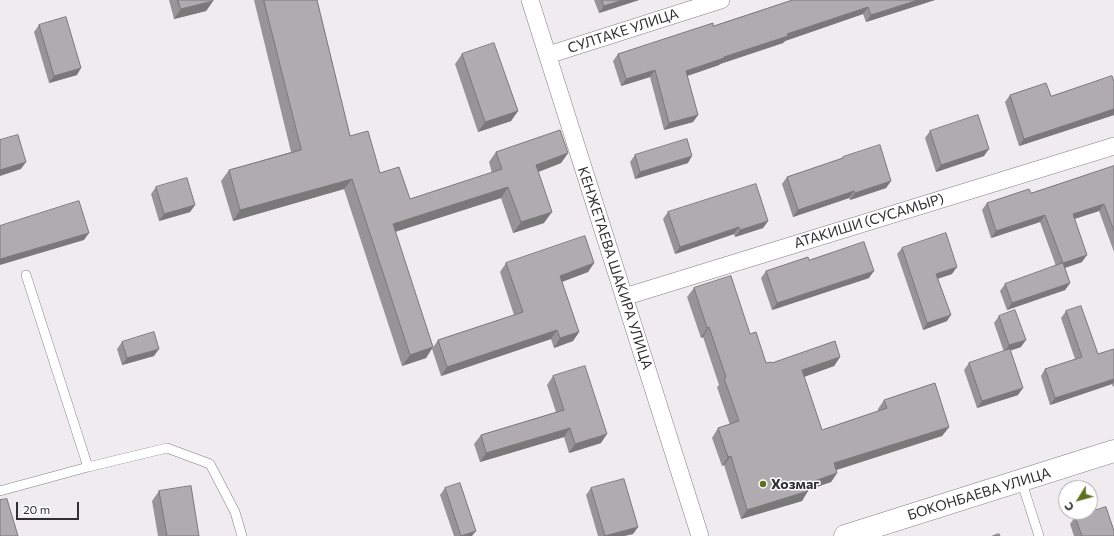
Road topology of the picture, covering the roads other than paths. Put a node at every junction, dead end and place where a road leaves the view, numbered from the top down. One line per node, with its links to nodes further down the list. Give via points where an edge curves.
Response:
1 (530, 0): 3 (street, КЕНЖЕТАЕВА ШАКИРА УЛИЦА)
2 (721, 0): 3 (street, СУЛТАКЕ УЛИЦА)
3 (548, 55): 6 (street, КЕНЖЕТАЕВА ШАКИРА УЛИЦА)
4 (1114, 146): 6 (street, АТАКИШИ (СУСАМЫР))
5 (26, 275): 8 (lane)
6 (624, 296): 12 (street, КЕНЖЕТАЕВА ШАКИРА УЛИЦА)
7 (1114, 451): 9 (street, БОКОНБАЕВА УЛИЦА)
8 (88, 467): 10 (lane); 11 (lane, via 167,448 210,464 235,512)
9 (1022, 480): 13 (street, БОКОНБАЕВА УЛИЦА); 14 (lane)
10 (0, 492)
11 (242, 536)
12 (700, 536)
13 (845, 536)
14 (1039, 536)

